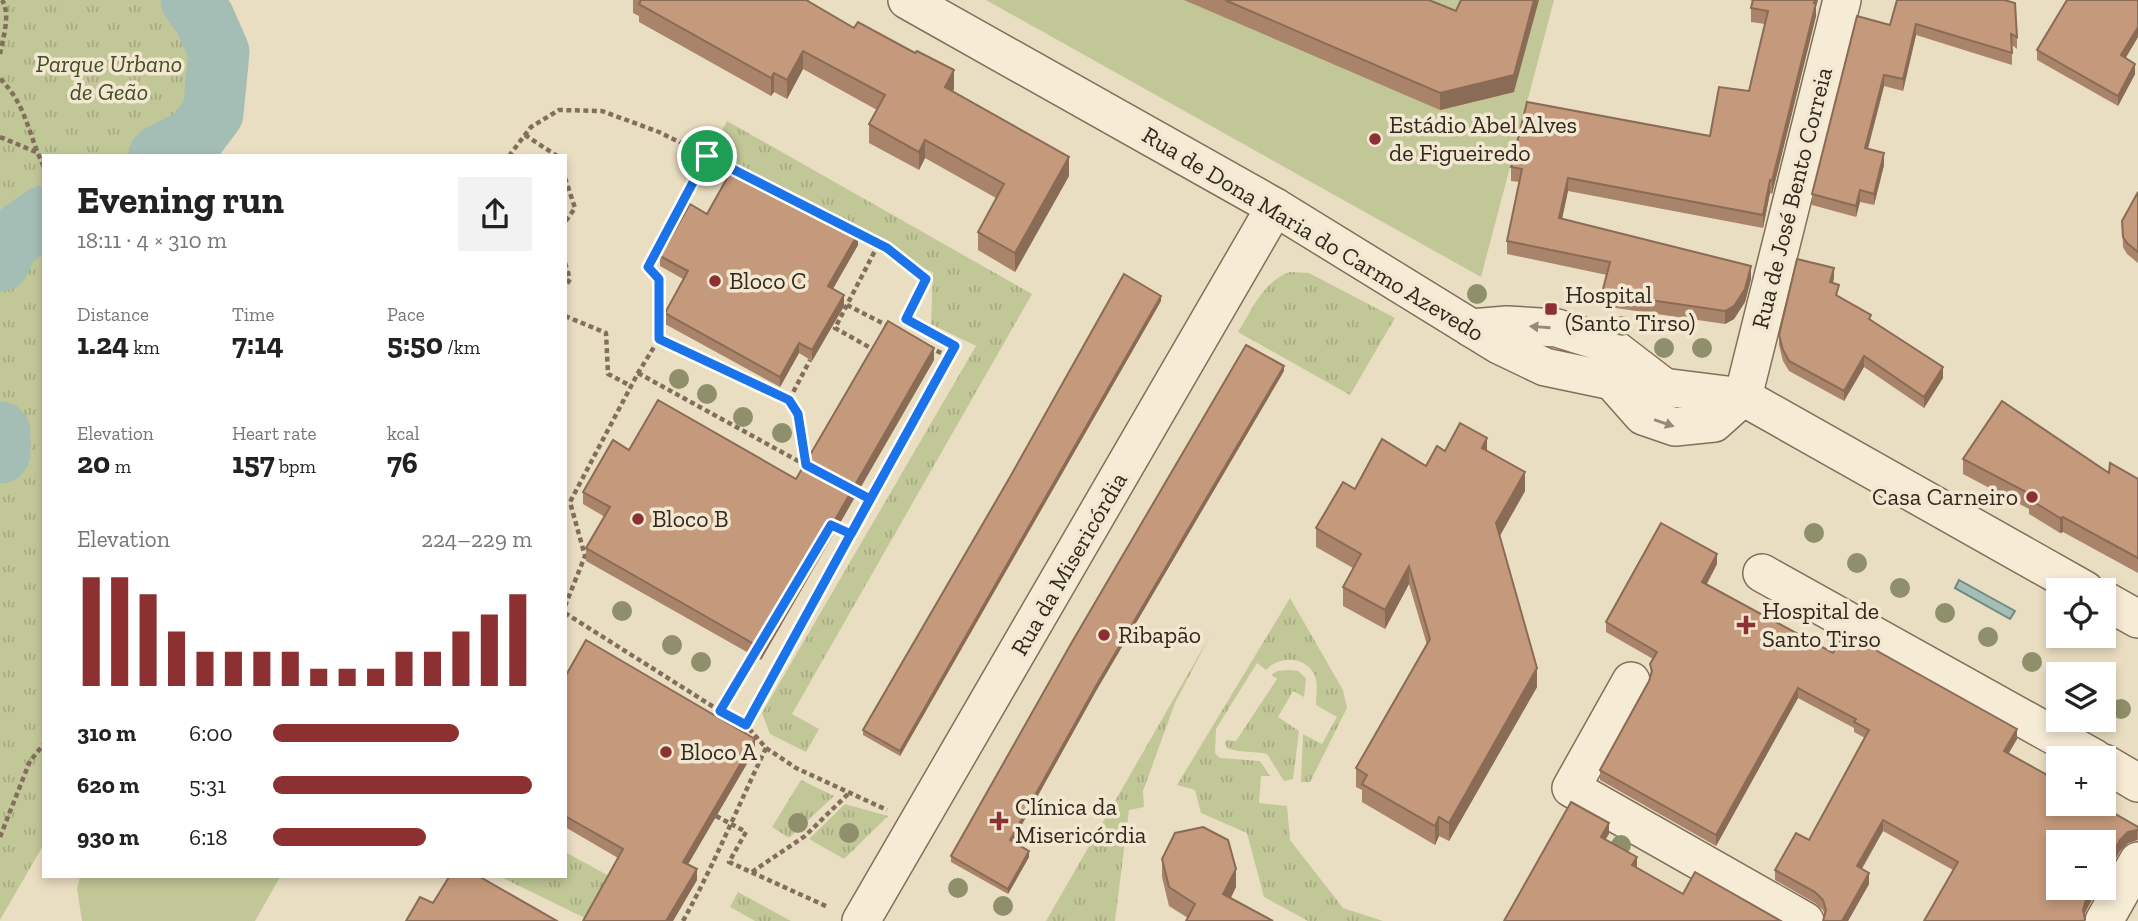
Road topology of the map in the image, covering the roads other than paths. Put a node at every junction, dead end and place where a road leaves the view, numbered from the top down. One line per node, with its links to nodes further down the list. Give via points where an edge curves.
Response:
1 (907, 0): 3 (street, Rua de Dona Maria do Carmo Azevedo)
2 (1842, 0): 7 (street, Rua de José Bento Correia)
3 (1275, 207): 4 (street, Rua de Dona Maria do Carmo Azevedo); 17 (street, Rua da Misericórdia)
4 (1471, 328): 5 (street, Rua de Dona Maria do Carmo Azevedo, via 1545,367); 6 (street, one-way to 4, via 1608,344 1557,328)
5 (1612, 381): 6 (street, Rua de Dona Maria do Carmo Azevedo); 7 (street, one-way to 7, via 1643,416 1675,427 1714,423)
6 (1665, 387): 7 (street, Rua de Dona Maria do Carmo Azevedo)
7 (1742, 397): 9 (street)
8 (1762, 573): 13 (street)
9 (2064, 578)
10 (2116, 607): 11 (street)
11 (2138, 620)
12 (1631, 681): 18 (street, via 1571,788)
13 (2072, 746)
14 (2116, 770): 15 (street)
15 (2138, 783)
16 (2138, 861): 19 (street)
17 (847, 915)
18 (1805, 921)
19 (2105, 921)

